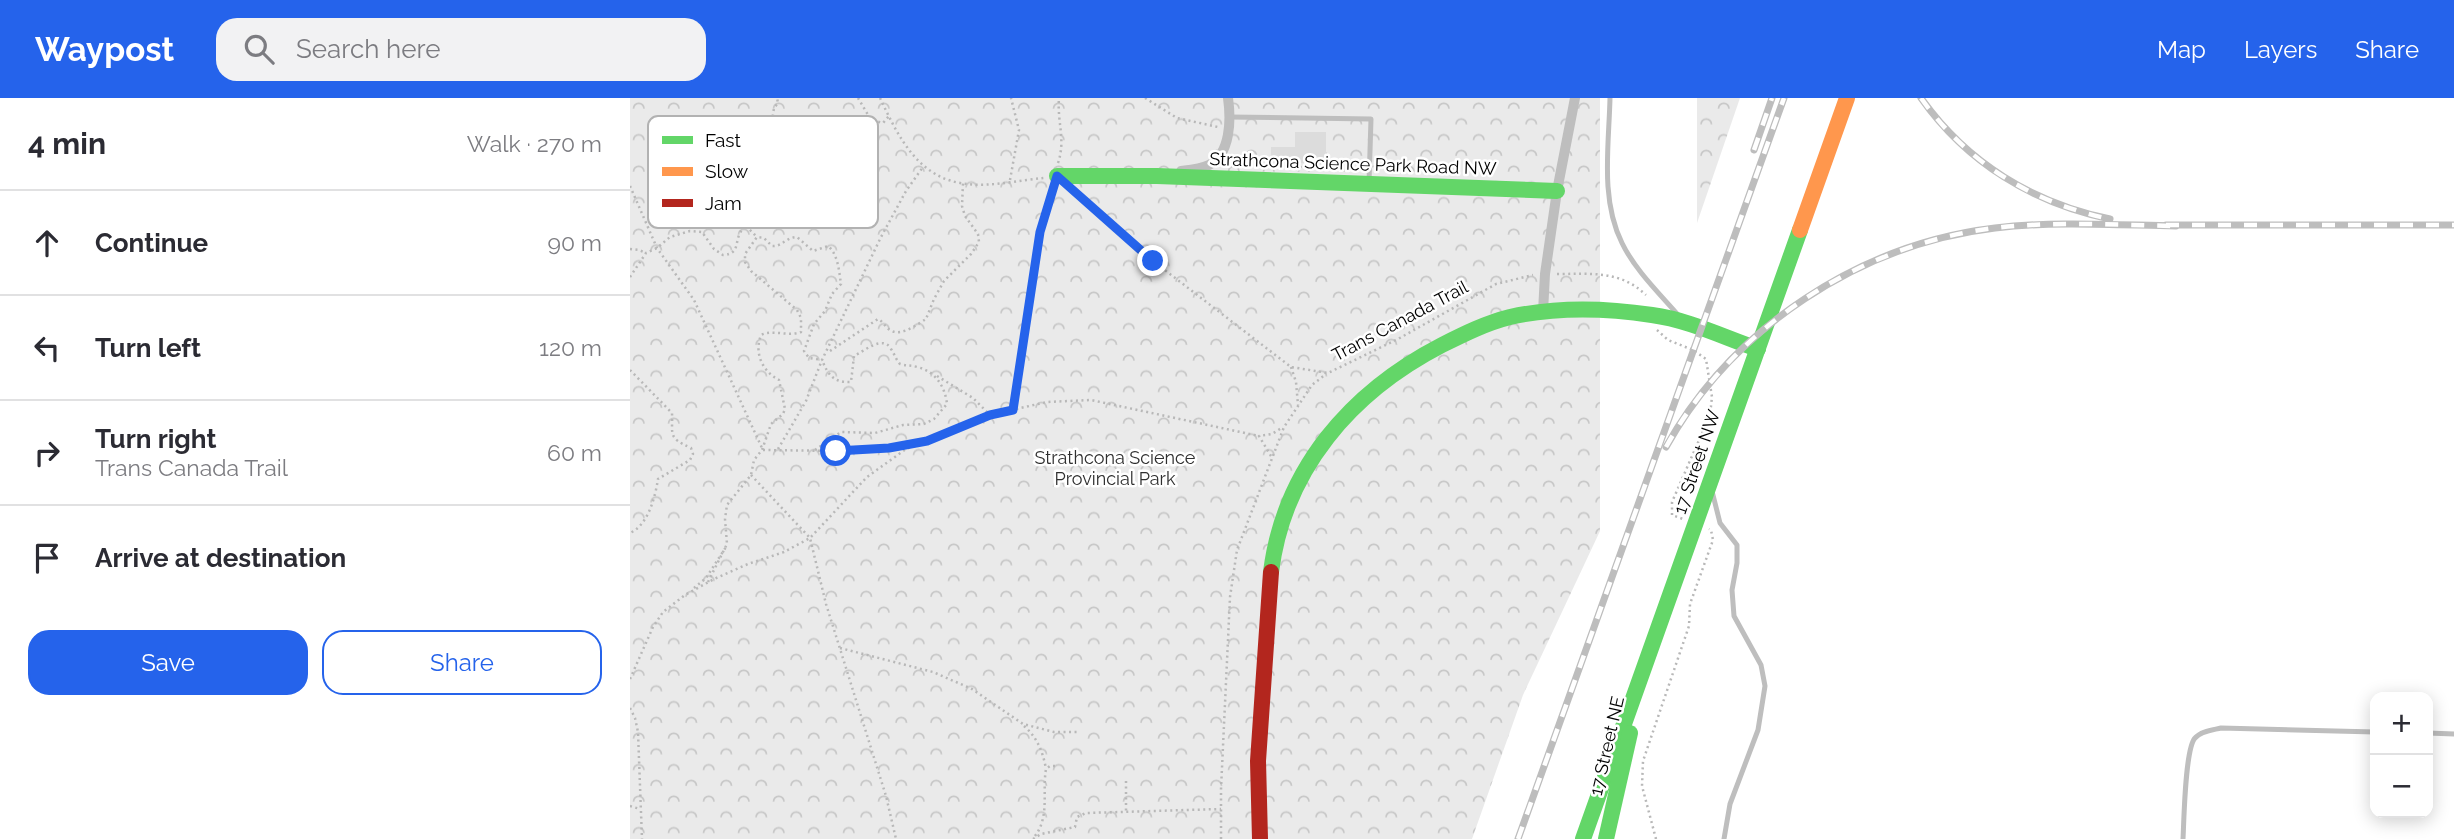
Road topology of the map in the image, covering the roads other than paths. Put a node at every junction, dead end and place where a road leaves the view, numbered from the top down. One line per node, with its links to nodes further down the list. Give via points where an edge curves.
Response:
1 (1228, 98): 5 (street, Strathcona Science Park Road NW)
2 (1575, 98): 9 (street)
3 (1611, 98): 11 (lane, via 1611,213 1622,244)
4 (1847, 98): 12 (street, 17 Street NW)
5 (1229, 123): 7 (street, Strathcona Science Park Road NW, via 1220,155 1210,165); 8 (lane, via 1371,118)
6 (1057, 176): 7 (street, Strathcona Science Park Road NW)
7 (1147, 176): 8 (street, Strathcona Science Park Road NW)
8 (1369, 184): 9 (street, Strathcona Science Park Road NW)
9 (1557, 191): 10 (street)
10 (1543, 312): 11 (street, via 1615,312); 18 (street, via 1481,326 1413,361 1363,396 1338,421 1298,480 1271,566 1256,778)
11 (1683, 321): 12 (street)
12 (1758, 349): 13 (street, 17 Street NW)
13 (1710, 481): 14 (street, 17 Street NW); 21 (lane, via 1720,523 1737,545 1734,616 1761,665 1765,686 1758,730 1730,804)
14 (1647, 663): 19 (street, 17 Street NW); 20 (street, 17 Street NE)
15 (2370, 732): 22 (lane, via 2205,731 2195,738 2189,752)
16 (2433, 733): 17 (lane)
17 (2454, 734)
18 (1260, 839)
19 (1584, 839)
20 (1606, 839)
21 (1724, 839)
22 (2183, 839)

